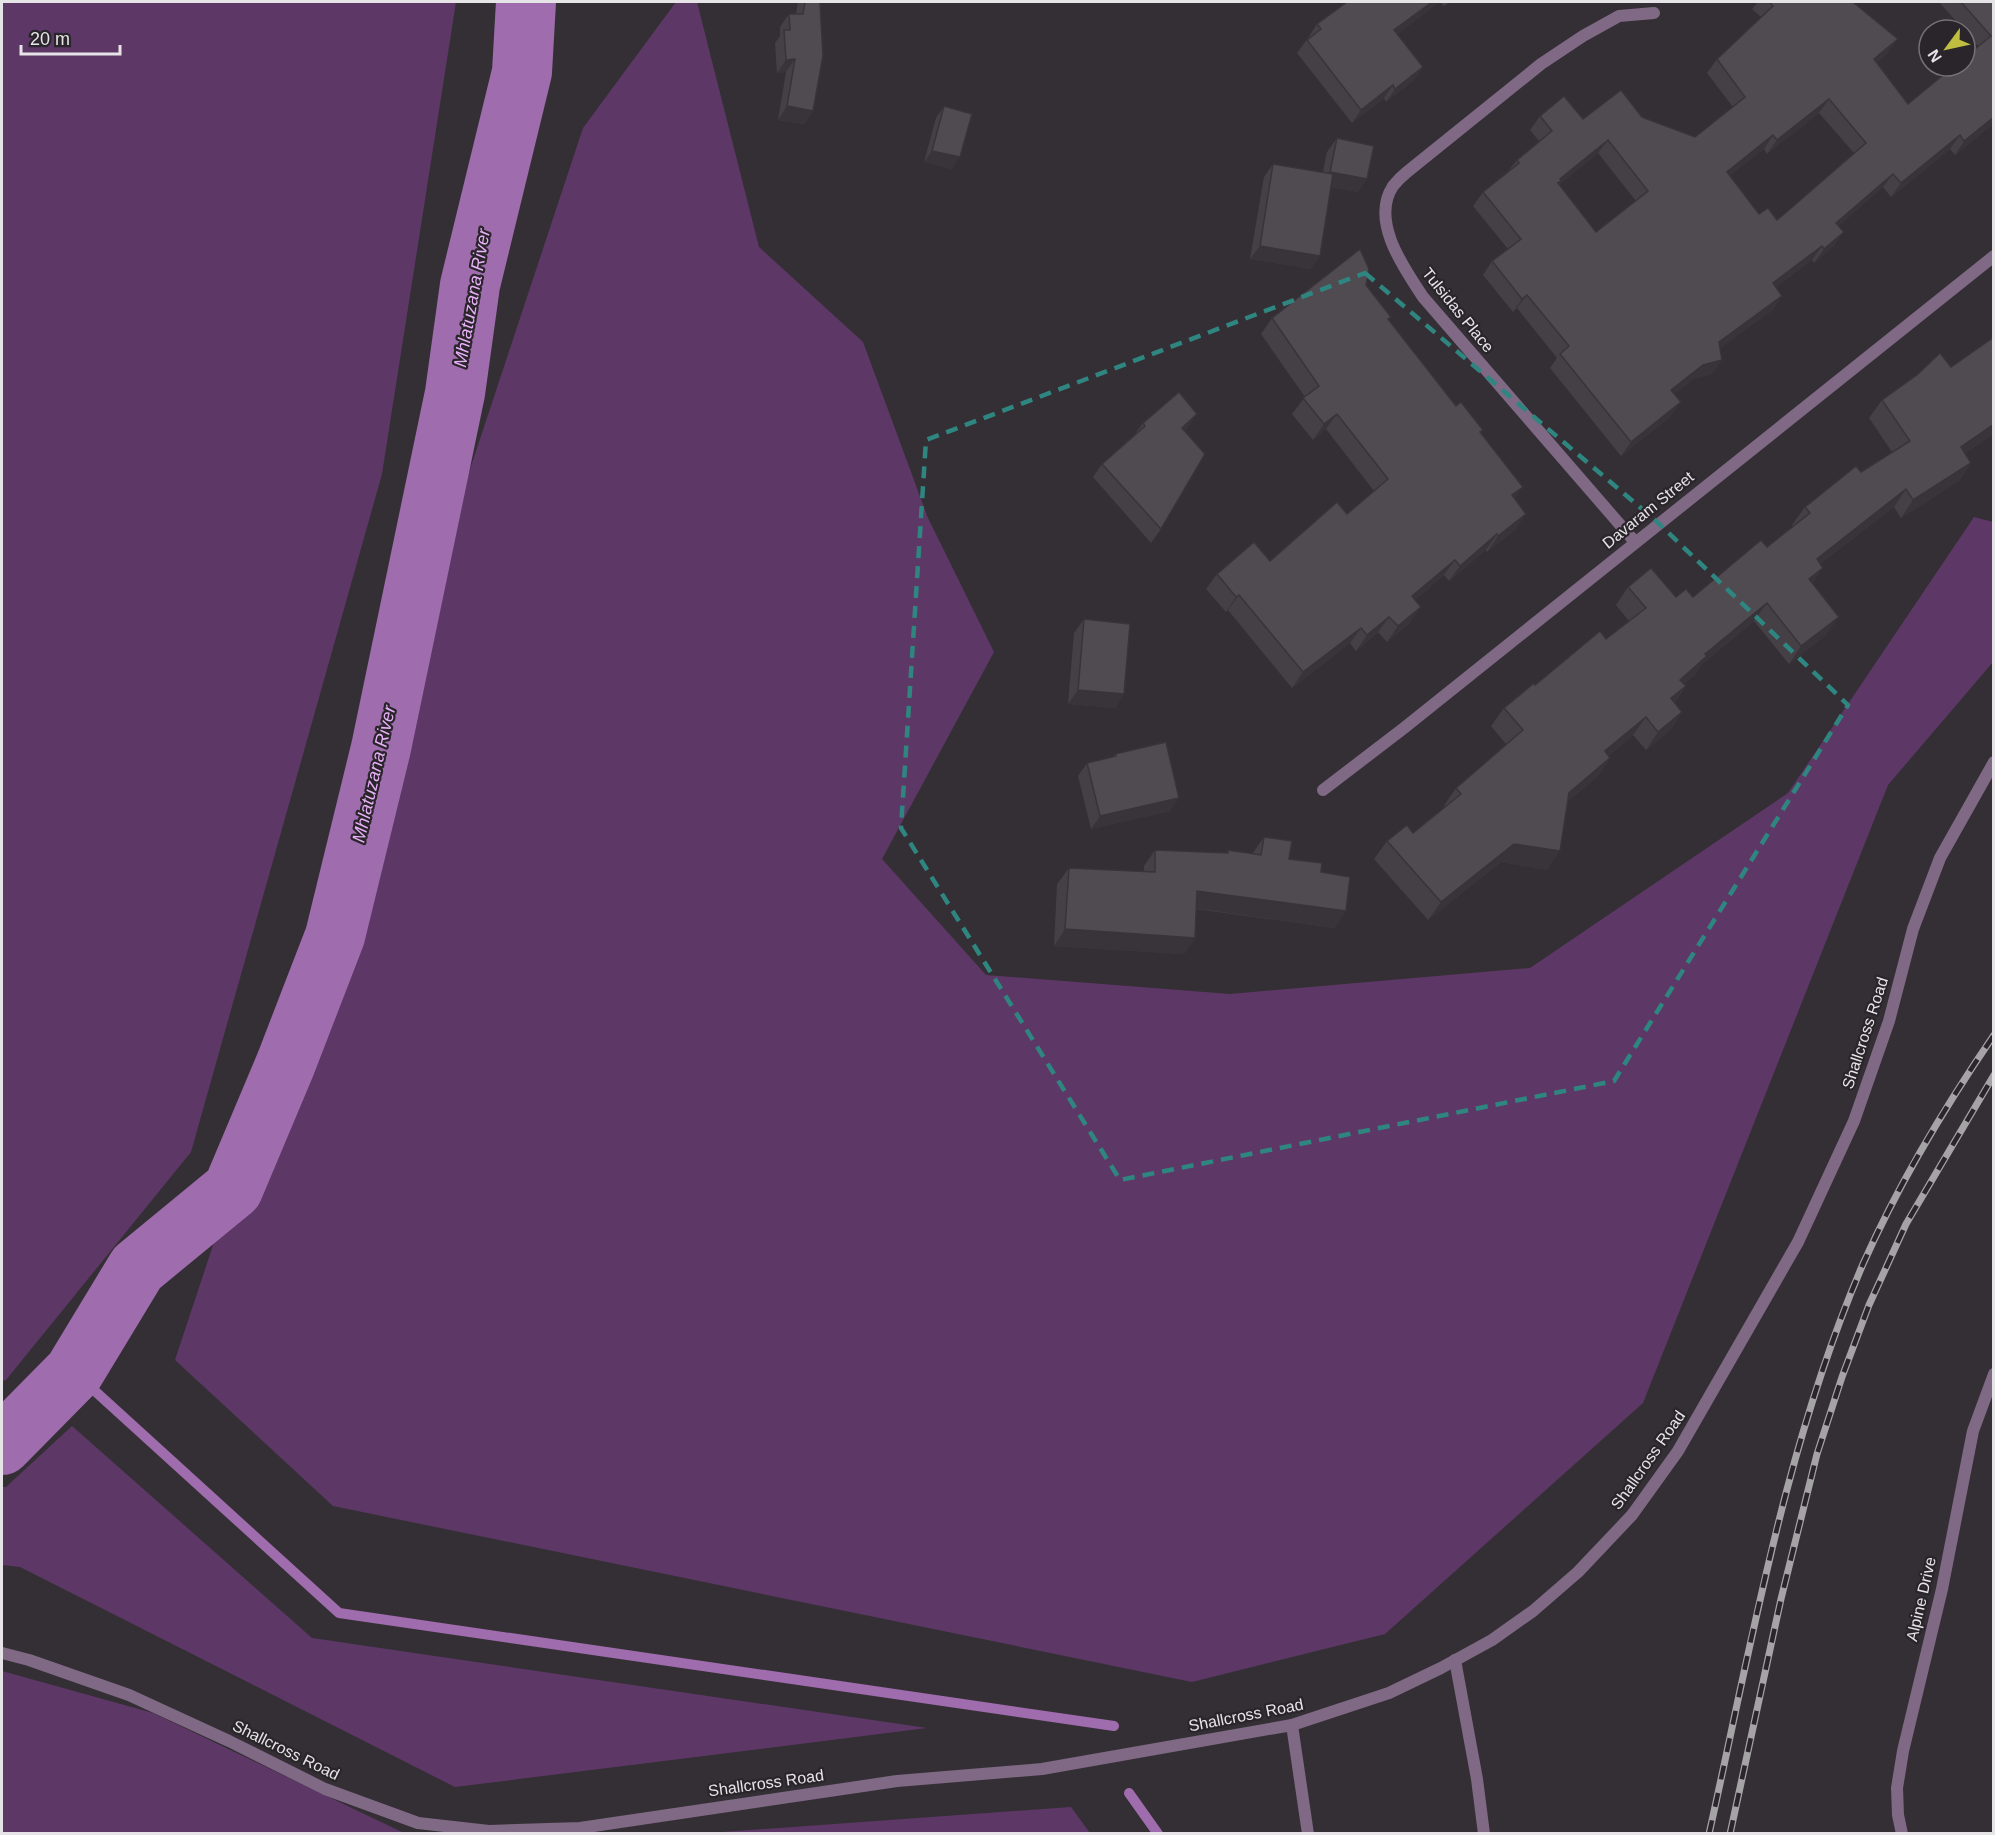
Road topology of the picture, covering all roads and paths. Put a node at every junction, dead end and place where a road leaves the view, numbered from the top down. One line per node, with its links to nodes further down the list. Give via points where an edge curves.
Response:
1 (1654, 13): 3 (street, Tulsidas Place, via 1619,16 1541,64 1407,172 1393,186 1385,208 1388,235 1422,297)
2 (1994, 256): 3 (street, Davaram Street)
3 (1635, 542): 5 (street, Davaram Street)
4 (1994, 762): 8 (street, Shallcross Road, via 1940,858 1913,929 1889,1021 1854,1120 1798,1242 1684,1440 1632,1515 1578,1572 1533,1611)
5 (1323, 790)
6 (1994, 1374): 12 (street, Alpine Drive, via 1973,1431 1942,1588 1903,1751 1897,1788)
7 (2, 1653): 9 (street, Shallcross Road, via 129,1695 325,1789 418,1823 489,1831 580,1828 897,1781 1042,1769)
8 (1455, 1660): 9 (street, Shallcross Road, via 1389,1693); 11 (street)
9 (1292, 1725): 10 (street)
10 (1308, 1833)
11 (1484, 1833)
12 (1902, 1833)

